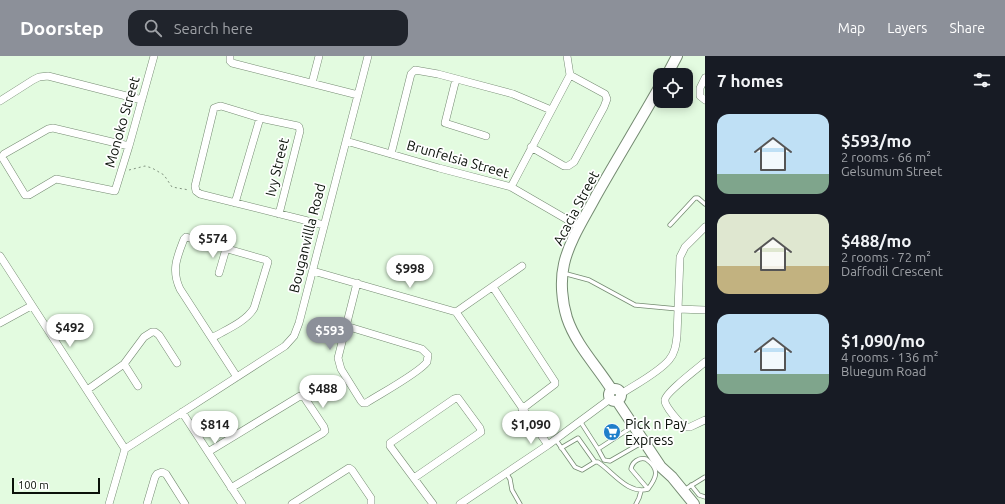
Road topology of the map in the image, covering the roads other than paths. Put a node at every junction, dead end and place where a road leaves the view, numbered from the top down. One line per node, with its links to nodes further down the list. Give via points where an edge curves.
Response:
1 (154, 56): 14 (street, Monoko Street)
2 (319, 56): 11 (street)
3 (368, 56): 12 (street, Bouganvillla Road)
4 (567, 56): 8 (street)
5 (677, 56): 7 (street)
6 (230, 59): 11 (street)
7 (670, 68)
8 (570, 75): 17 (street); 22 (street, via 605,94 607,99 604,108 570,165 564,166)
9 (705, 78): 15 (street, via 700,92 700,96)
10 (456, 79): 17 (street, via 512,94); 19 (street, via 445,123); 23 (street, via 413,71)
11 (312, 83): 12 (street)
12 (358, 95): 20 (street, Bouganvillla Road)
13 (653, 98): 30 (street, Acacia Street)
14 (142, 100): 16 (street, via 48,76 39,77); 21 (street, Monoko Street)
15 (705, 100)
16 (0, 101)
17 (551, 110): 22 (street)
18 (260, 118): 25 (street); 25 (street, via 221,106 214,108 195,190); 27 (street, Ivy Street, via 299,127 300,131)
19 (486, 136)
20 (346, 141): 23 (street, Brunfelsia Street); 29 (street, Bouganvillla Road)
21 (130, 146): 21 (street, Monoko Street, via 53,128 4,154 2,159 25,195 56,178 112,191 116,190)
22 (531, 147): 24 (street)
23 (392, 154): 24 (street, Brunfelsia Street)
24 (511, 187): 30 (street, Brunfelsia Street)
25 (235, 203): 27 (street)
26 (705, 204): 28 (lane, via 696,198)
27 (279, 214): 29 (street)
28 (670, 225)
29 (324, 226): 35 (street, Bouganvillla Road)
30 (580, 227): 37 (street, Acacia Street)
31 (705, 227): 41 (street, via 680,255)
32 (226, 249): 36 (street); 46 (street, via 267,261 251,312); 46 (street, via 184,238 175,267 180,289)
33 (0, 256): 40 (street)
34 (522, 266): 39 (street)
35 (313, 271): 38 (street); 50 (street, Bouganvillla Road, via 294,336 285,346)
36 (219, 273)
37 (562, 273): 41 (lane, via 589,280 638,305); 53 (street, Acacia Street, via 564,303 570,327)
38 (358, 283): 43 (street); 45 (street)
39 (492, 287): 43 (street); 54 (street, via 555,382)
40 (31, 306): 44 (street); 52 (street)
41 (678, 309): 42 (street); 53 (street, via 677,341 670,359)
42 (705, 310)
43 (456, 312): 54 (street)
44 (1, 322)
45 (346, 326): 45 (street, via 338,362 363,403 425,365 428,360 428,355 422,350)
46 (212, 338): 50 (street)
47 (705, 362): 57 (street, via 664,400 685,428)
48 (177, 363): 49 (street, via 159,335 152,332 141,340)
49 (124, 364): 51 (street); 52 (street)
50 (237, 377): 55 (street, Bouganvillla Road)
51 (138, 386)
52 (87, 390): 63 (street)
53 (616, 396): 56 (street); 58 (street, Acacia Street); 68 (street, Acacia Street, via 667,463)
54 (522, 409): 61 (street)
55 (182, 412): 63 (street, Bouganvillla Road); 65 (street)
56 (580, 420): 59 (street); 64 (lane)
57 (705, 420)
58 (633, 426): 60 (street, Acacia Street); 64 (lane)
59 (555, 439): 61 (street); 62 (lane)
60 (644, 441): 64 (lane, via 610,461 604,460); 68 (street, Acacia Street, via 663,470)
61 (548, 445): 67 (street)
62 (562, 448): 66 (lane, via 579,469 582,470); 66 (lane, via 578,438)
63 (124, 449): 76 (street)
64 (598, 449)
65 (208, 452): 71 (street); 71 (street, via 300,396 304,397 324,427 323,433)
66 (595, 462): 74 (lane, via 602,464 625,484)
67 (506, 473): 83 (street); 84 (lane)
68 (672, 477): 72 (street, Acacia Street)
69 (705, 477): 72 (lane)
70 (414, 478): 70 (street, via 481,432 459,399 454,399 391,441 390,446); 82 (street)
71 (231, 488): 79 (street)
72 (687, 488): 75 (lane); 86 (street, Acacia Street)
73 (648, 489): 73 (lane, via 656,471 646,458 639,459 631,469); 74 (lane)
74 (641, 491): 85 (lane)
75 (705, 497)
76 (109, 504)
77 (147, 504): 78 (street, via 155,477 162,472 166,474)
78 (185, 504)
79 (242, 504)
80 (293, 504): 81 (street, via 350,468 371,498)
81 (371, 504)
82 (433, 504)
83 (460, 504)
84 (520, 504)
85 (636, 504)
86 (694, 504)

